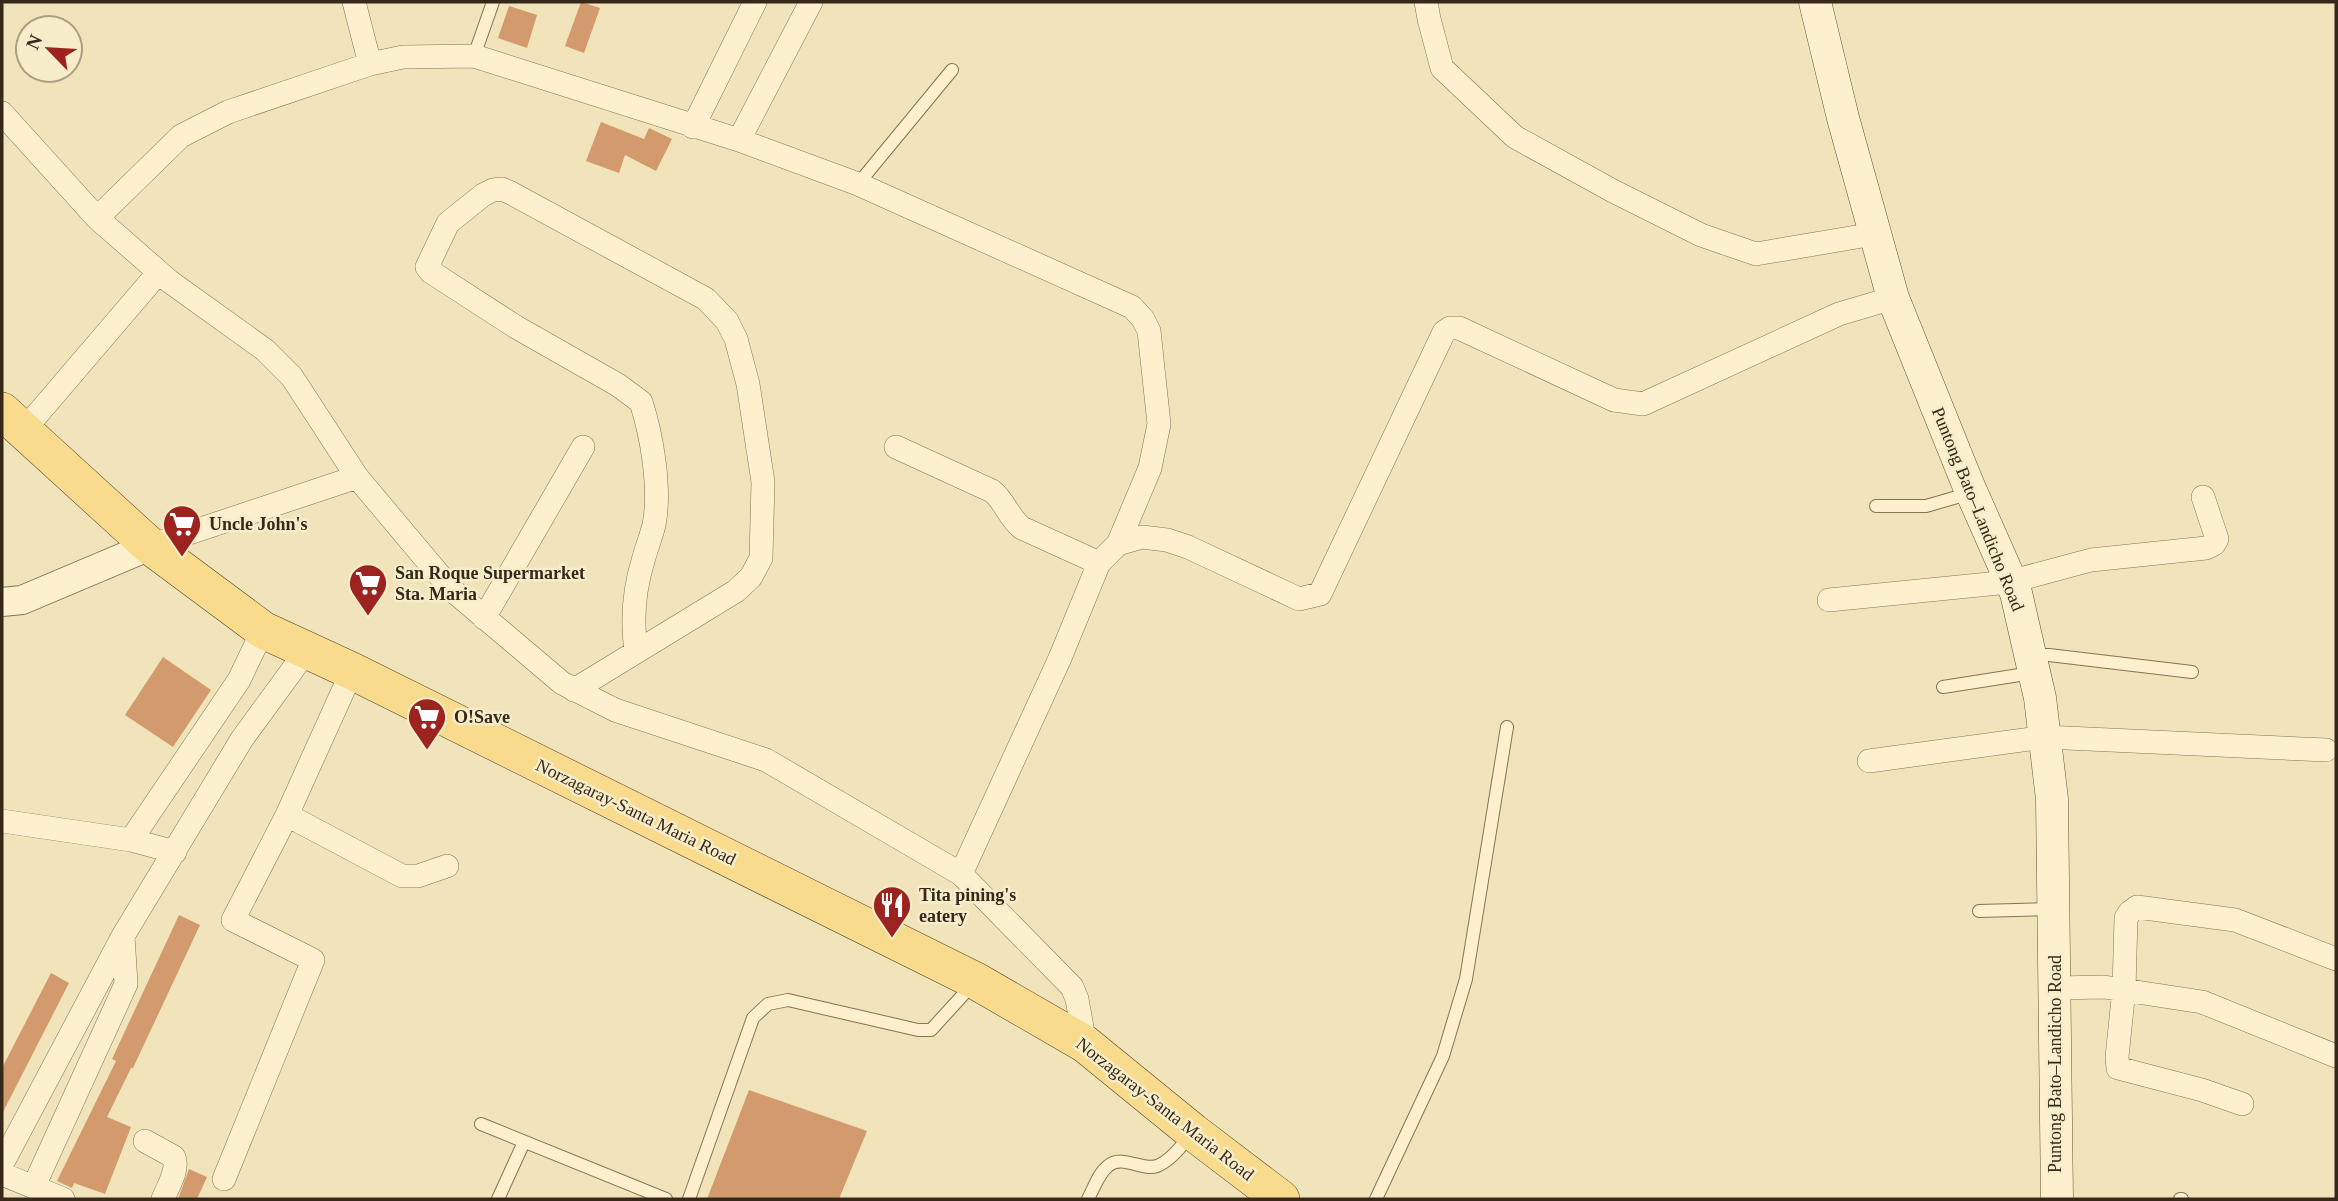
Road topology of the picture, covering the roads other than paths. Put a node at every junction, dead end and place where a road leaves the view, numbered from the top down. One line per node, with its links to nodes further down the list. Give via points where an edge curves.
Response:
1 (354, 2): 8 (street)
2 (493, 2): 7 (lane)
3 (755, 2): 11 (street)
4 (811, 2): 12 (street)
5 (1426, 2): 15 (street, via 1442,68 1515,137 1613,191 1701,235 1756,254)
6 (1815, 2): 15 (main road, Puntong Bato–Landicho Road)
7 (474, 56): 8 (street, via 403,57); 11 (street)
8 (370, 64): 14 (street, via 228,112 181,136)
9 (952, 70): 13 (lane)
10 (2, 113): 14 (street)
11 (692, 127): 12 (street)
12 (739, 140): 13 (street)
13 (858, 184): 25 (street, via 1132,307 1143,319 1149,331 1159,424 1150,468)
14 (97, 218): 16 (street)
15 (1874, 234): 17 (main road, Puntong Bato–Landicho Road)
16 (159, 272): 18 (street); 21 (street, via 265,350 292,377)
17 (1893, 298): 22 (main road, Puntong Bato–Landicho Road); 25 (street, via 1839,314 1643,404 1614,400 1459,328 1450,328 1444,332 1320,594 1308,599 1298,599 1167,540 1142,537)
18 (13, 421): 26 (main road, Norzagaray-Santa Maria Road)
19 (583, 447): 31 (street)
20 (896, 447): 27 (street, via 992,491 1022,528)
21 (357, 477): 26 (street); 31 (street, via 443,580)
22 (1972, 493): 24 (lane, via 1926,506); 28 (main road, Puntong Bato–Landicho Road)
23 (2203, 497): 28 (street, via 2217,539 2206,548 2091,560)
24 (1876, 506)
25 (1118, 544): 27 (street)
26 (150, 547): 30 (street, via 22,600); 32 (main road, Norzagaray-Santa Maria Road)
27 (1099, 563): 49 (street)
28 (2009, 582): 29 (street); 35 (main road, Puntong Bato–Landicho Road, via 2016,593)
29 (1829, 600)
30 (2, 602)
31 (484, 618): 39 (street)
32 (263, 630): 33 (main road, Norzagaray-Santa Maria Road); 46 (street, via 239,680)
33 (307, 650): 36 (main road, Norzagaray-Santa Maria Road); 47 (street, via 242,740)
34 (636, 652): 34 (street, via 736,591 751,577 761,558 763,482 736,339 727,321 706,299 511,192 493,190 448,223 427,267 641,402 655,468 656,506 634,614); 39 (street)
35 (2033, 664): 37 (lane, via 2049,654); 38 (lane); 41 (main road, Puntong Bato–Landicho Road)
36 (352, 671): 44 (street); 54 (main road, Norzagaray-Santa Maria Road)
37 (2192, 672)
38 (1943, 687)
39 (575, 690): 49 (street, via 647,722 766,760)
40 (1507, 727): 75 (lane, via 1466,979 1443,1056)
41 (2045, 737): 42 (street); 43 (street); 50 (main road, Puntong Bato–Landicho Road, via 2052,799)
42 (2326, 750)
43 (1869, 761)
44 (287, 815): 48 (street, via 402,876); 66 (street, via 233,920 313,960)
45 (2, 821): 46 (street)
46 (131, 841): 47 (street)
47 (175, 852): 52 (street)
48 (447, 866)
49 (961, 874): 57 (street, via 1072,987)
50 (2054, 909): 51 (lane); 55 (main road, Puntong Bato–Landicho Road)
51 (1979, 911)
52 (123, 936): 64 (street); 67 (street, via 126,984)
53 (2336, 959): 56 (street, via 2235,920 2137,907 2126,918)
54 (976, 981): 57 (main road, Norzagaray-Santa Maria Road); 72 (lane, via 931,1030 788,1000 768,1004 753,1018)
55 (2055, 988): 56 (street); 76 (main road, Puntong Bato–Landicho Road)
56 (2124, 989): 58 (street, via 2202,1002); 59 (street, via 2118,1068)
57 (1085, 1044): 61 (main road, Norzagaray-Santa Maria Road)
58 (2336, 1056)
59 (2242, 1104)
60 (481, 1124): 63 (lane)
61 (1193, 1132): 73 (lane, via 1161,1165 1110,1164); 74 (main road, Norzagaray-Santa Maria Road)
62 (145, 1141): 69 (street, via 176,1161)
63 (524, 1142): 70 (lane); 71 (lane)
64 (2, 1164)
65 (2, 1174): 67 (street)
66 (224, 1179)
67 (34, 1186): 68 (street)
68 (63, 1199)
69 (163, 1199)
70 (498, 1199)
71 (666, 1199)
72 (689, 1199)
73 (1088, 1199)
74 (1281, 1199)
75 (1376, 1199)
76 (2057, 1199)

